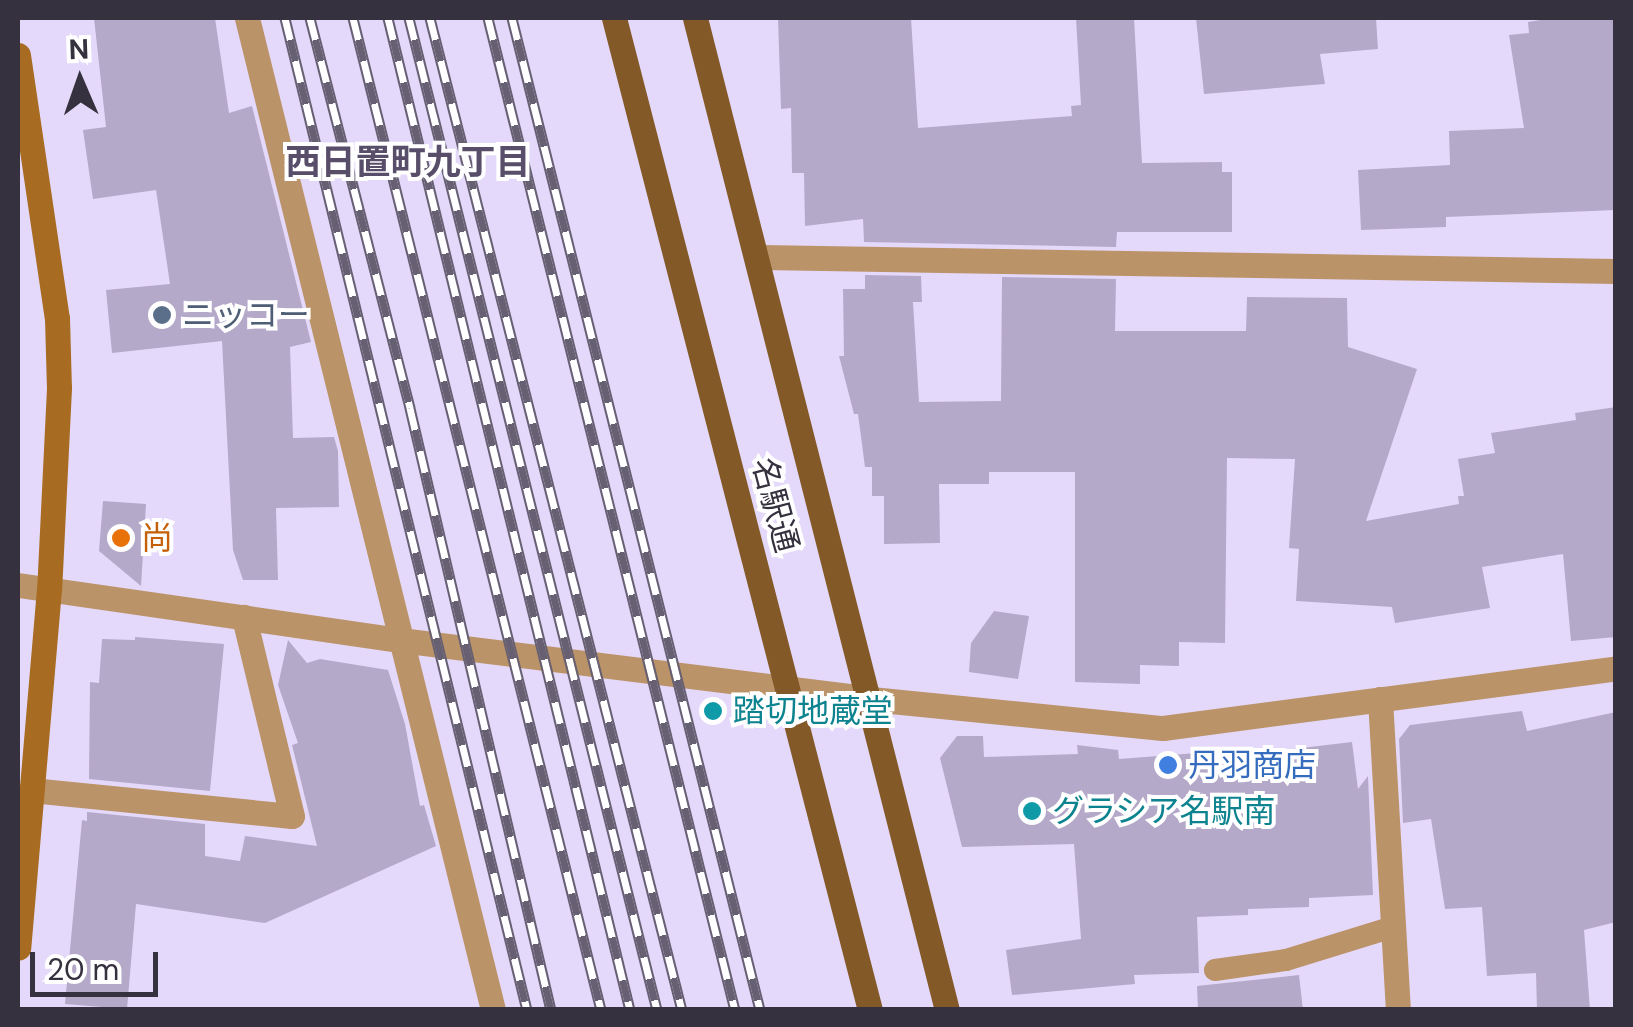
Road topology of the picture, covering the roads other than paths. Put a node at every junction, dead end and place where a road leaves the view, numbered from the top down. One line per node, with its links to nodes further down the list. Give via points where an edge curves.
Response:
1 (247, 18): 10 (street)
2 (614, 18): 12 (main road, 名駅通)
3 (695, 18): 5 (main road, 名駅通)
4 (18, 56): 8 (street, via 56,318 59,388)
5 (758, 257): 6 (street); 13 (main road, 名駅通)
6 (1616, 271)
7 (18, 585): 8 (street)
8 (48, 589): 9 (street); 15 (street)
9 (244, 617): 10 (street); 15 (street, via 292,816)
10 (400, 640): 12 (street); 19 (street)
11 (1616, 668): 14 (street)
12 (789, 686): 13 (street); 20 (main road, 名駅通)
13 (871, 698): 14 (street, via 1163,728); 21 (main road, 名駅通)
14 (1380, 698): 16 (street)
15 (31, 790): 17 (street)
16 (1393, 927): 18 (lane, via 1286,960); 22 (street)
17 (18, 948)
18 (1215, 970)
19 (493, 1010)
20 (870, 1010)
21 (947, 1010)
22 (1398, 1010)

